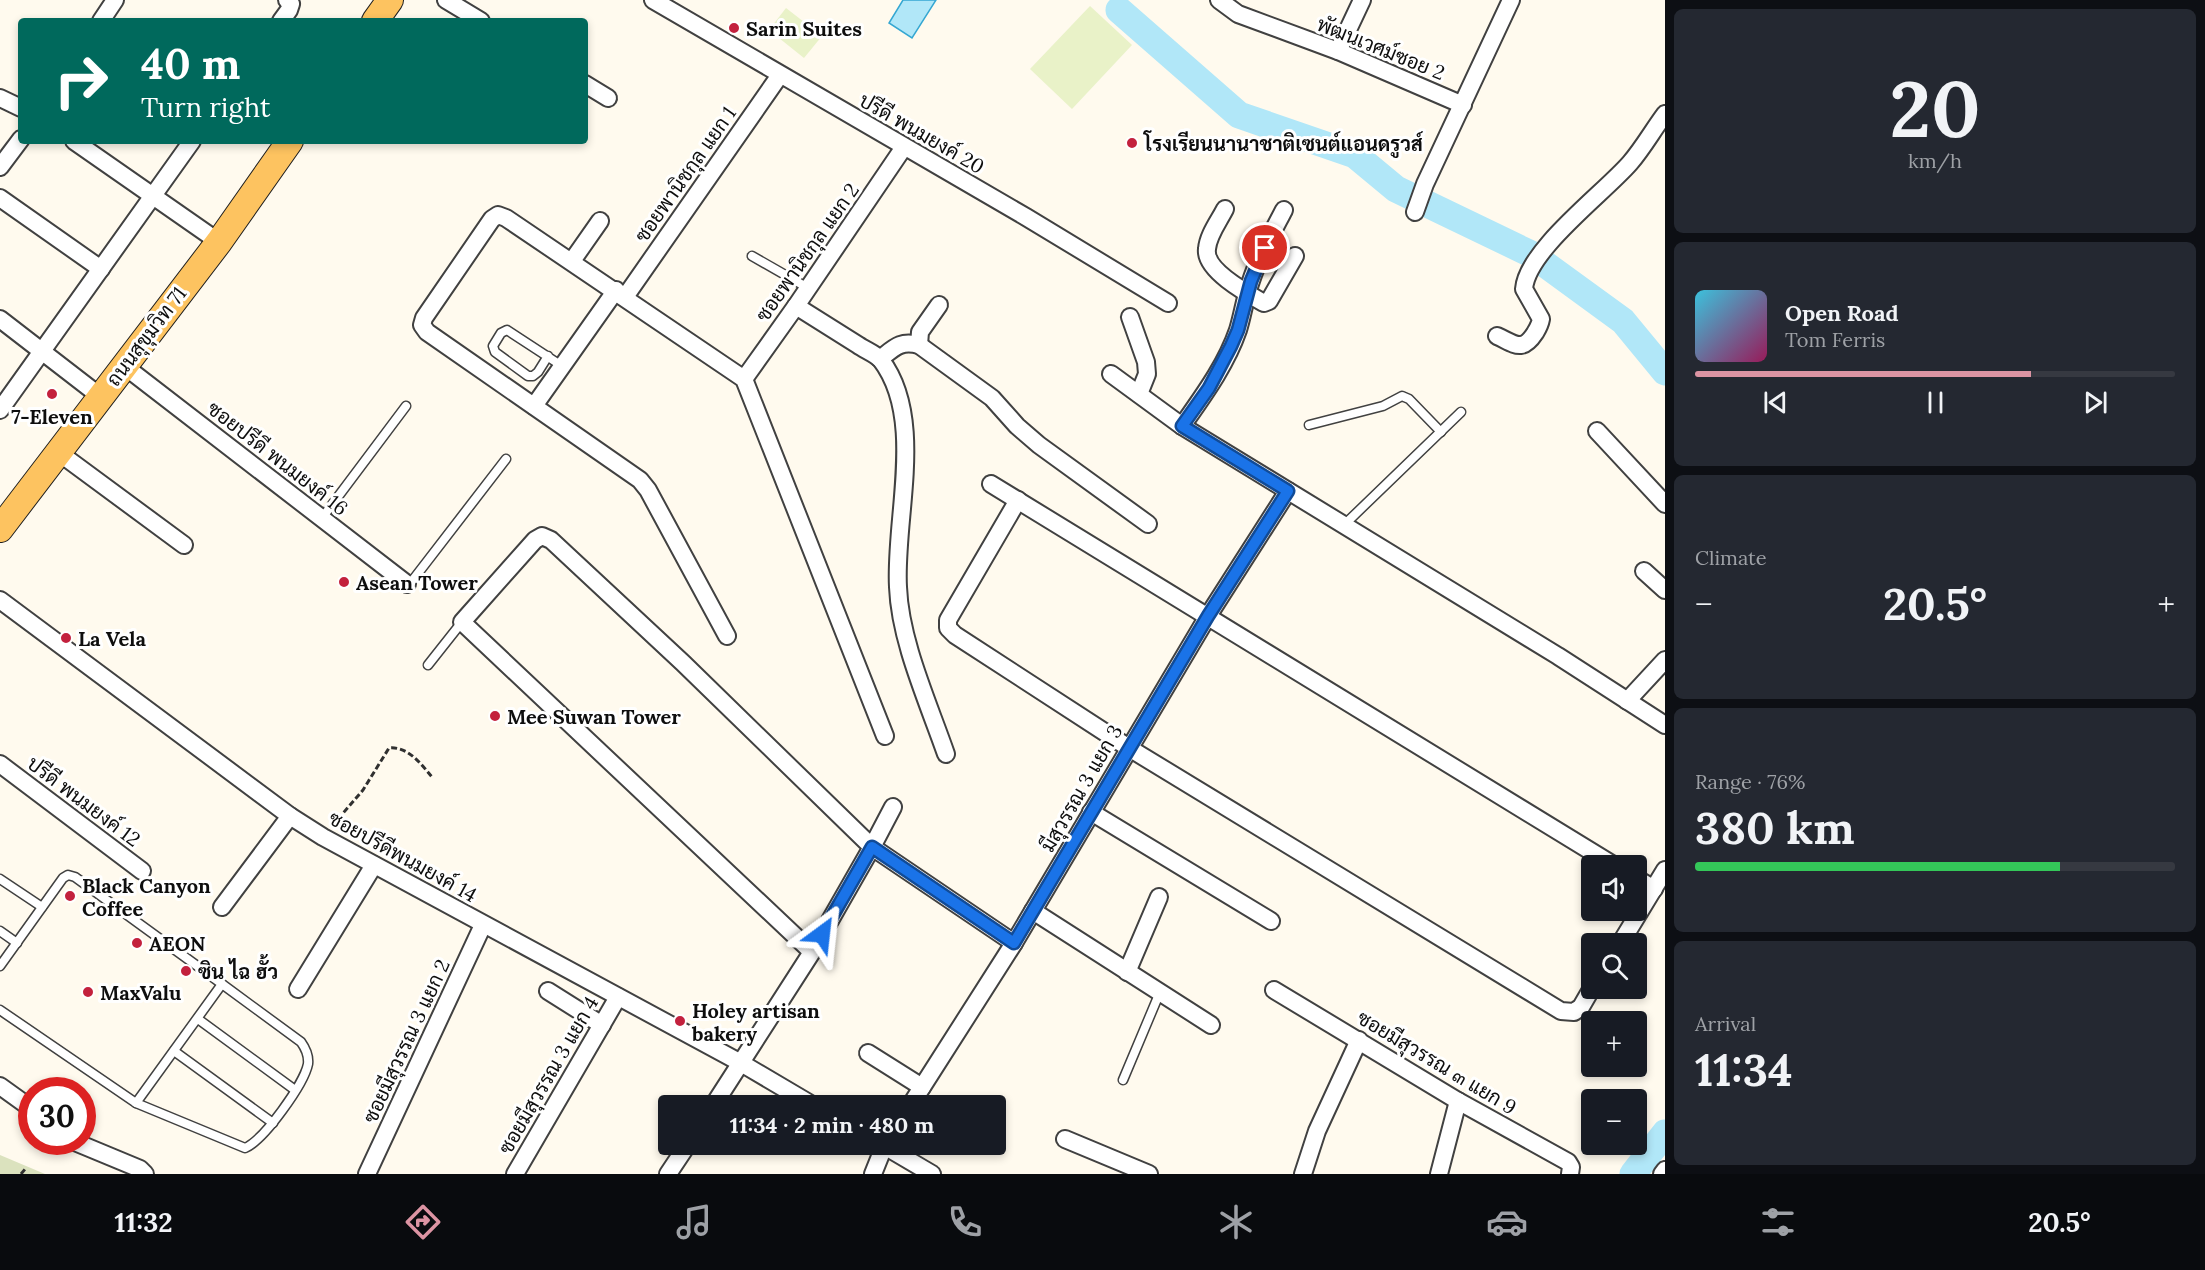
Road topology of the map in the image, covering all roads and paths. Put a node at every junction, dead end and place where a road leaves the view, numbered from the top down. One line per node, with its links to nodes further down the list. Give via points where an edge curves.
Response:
1 (115, 0): 9 (street)
2 (287, 0): 10 (street, via 290,10)
3 (390, 0): 11 (main road)
4 (446, 0): 12 (street)
5 (653, 0): 14 (street, ปรีดี พนมยงค์ 20)
6 (1219, 0): 13 (street, พัฒนเวศม์ซอย 2, via 1238,14)
7 (1362, 0): 13 (street)
8 (1511, 0): 18 (street)
9 (107, 18)
10 (283, 18)
11 (377, 18)
12 (476, 18)
13 (1338, 51): 18 (street, พัฒนเวศม์ซอย 2)
14 (780, 75): 25 (street, ปรีดี พนมยงค์ 20); 39 (street, ซอยพานิชกุล แยก 1)
15 (588, 86): 17 (street)
16 (0, 98): 19 (street)
17 (608, 98)
18 (1463, 105): 29 (street)
19 (18, 107)
20 (1665, 114): 46 (street, via 1630,163 1549,243 1532,267 1524,289 1541,323 1527,344 1522,346)
21 (18, 143): 26 (street)
22 (78, 144): 27 (street)
23 (190, 144): 27 (street)
24 (288, 144): 33 (main road, ถนนสุขุมวิท 71)
25 (904, 147): 38 (street, ซอยพานิชกุล แยก 2); 41 (street, ปรีดี พนมยงค์ 20)
26 (0, 167)
27 (153, 197): 33 (street); 37 (street)
28 (0, 198): 37 (street)
29 (1416, 208)
30 (1225, 209): 40 (street, via 1210,239 1207,255 1220,273)
31 (1284, 210): 40 (street)
32 (600, 221): 36 (street)
33 (219, 242): 51 (main road, ถนนสุขุมวิท 71)
34 (752, 256): 38 (lane)
35 (1295, 256): 40 (street, via 1269,301 1264,303)
36 (572, 261): 39 (street); 58 (street, via 498,215 422,325 427,333)
37 (101, 269): 48 (street)
38 (808, 288): 43 (street, ซอยพานิชกุล แยก 2)
39 (620, 294): 52 (street, ซอยพานิชกุล แยก 1); 54 (street)
40 (1247, 294): 62 (street, via 1231,346 1209,388)
41 (1168, 303)
42 (939, 305): 47 (street, via 920,332)
43 (796, 306): 50 (street); 54 (street, ซอยพานิชกุล แยก 2)
44 (1130, 318): 55 (street, via 1146,362 1147,374)
45 (0, 320): 48 (street)
46 (1497, 336)
47 (919, 345): 50 (street, via 902,344); 73 (street, via 992,398 1039,445)
48 (41, 352): 56 (street); 59 (street)
49 (548, 356): 49 (lane, via 507,330 493,346 495,352 533,376); 52 (lane)
50 (880, 359): 90 (street, via 904,411 906,437 898,559 900,611)
51 (123, 365): 56 (main road, ถนนสุขุมวิท 71); 72 (street, ซอยปรีดี พนมยงค์ 16)
52 (562, 366): 58 (street, ซอยพานิชกุล แยก 1)
53 (1111, 374): 55 (street)
54 (744, 379): 88 (street)
55 (1139, 394): 62 (street)
56 (101, 397): 65 (main road, ถนนสุขุมวิท 71)
57 (406, 406): 72 (lane)
58 (534, 406): 83 (street, via 640,480)
59 (0, 410)
60 (1461, 412): 64 (lane)
61 (1309, 425): 64 (lane, via 1383,406 1402,396)
62 (1182, 426): 68 (street)
63 (1597, 431): 71 (street)
64 (1441, 432): 74 (lane)
65 (58, 452): 70 (main road, ถนนสุขุมวิท 71); 76 (street)
66 (506, 459): 78 (lane)
67 (991, 484): 69 (street)
68 (1288, 491): 74 (street); 81 (street, มีสุวรรณ 3 แยก 3)
69 (1018, 500): 81 (street); 89 (street, via 948,620 948,628)
70 (8, 503): 75 (main road, ถนนสุขุมวิท 71)
71 (1665, 504)
72 (322, 518): 78 (street, ซอยปรีดี พนมยงค์ 16)
73 (1148, 524)
74 (1344, 525): 86 (street)
75 (0, 529)
76 (184, 545)
77 (1644, 572): 79 (street)
78 (407, 584)
79 (1665, 590)
80 (0, 600): 95 (street, ซอยปรีดีพนมยงค์ 14)
81 (1208, 616): 89 (street, มีสุวรรณ 3 แยก 3); 98 (street)
82 (462, 622): 85 (lane); 97 (street, via 535,540 542,536 550,540); 115 (street)
83 (727, 636)
84 (1665, 660): 86 (street)
85 (428, 665)
86 (1627, 700): 87 (street)
87 (1665, 725)
88 (885, 736)
89 (1129, 747): 94 (street, มีสุวรรณ 3 แยก 3); 124 (street, via 1561,1011 1574,1012)
90 (945, 754)
91 (0, 764): 101 (street, ปรีดี พนมยงค์ 12)
92 (432, 777): 96 (path, via 416,758 397,747 389,748 363,790)
93 (893, 807): 97 (street)
94 (1091, 812): 108 (street, มีสุวรรณ 3 แยก 3); 109 (street)
95 (290, 816): 96 (street, ซอยปรีดีพนมยงค์ 14); 107 (street)
96 (323, 837): 99 (street, ซอยปรีดีพนมยงค์ 14)
97 (872, 847): 114 (street); 115 (street)
98 (1597, 855)
99 (374, 865): 110 (street, ซอยปรีดีพนมยงค์ 14); 119 (street)
100 (1665, 870): 104 (street)
101 (142, 871)
102 (0, 879): 106 (lane)
103 (1647, 885): 104 (street)
104 (1654, 889): 112 (street)
105 (1159, 897): 117 (street)
106 (42, 907): 113 (lane); 118 (lane, via 68,875)
107 (222, 907)
108 (1033, 911): 114 (street, มีสุวรรณ 3 แยก 3); 117 (street)
109 (1271, 921)
110 (483, 925): 123 (street, ซอยปรีดีพนมยงค์ 14); 153 (street, ซอยมีสุวรรณ 3 แยก 2)
111 (0, 931): 113 (lane)
112 (1627, 933)
113 (17, 943): 116 (lane)
114 (1014, 943): 135 (street, มีสุวรรณ 3 แยก 3)
115 (812, 952): 132 (street)
116 (0, 966)
117 (1127, 972): 122 (street)
118 (222, 984): 126 (lane); 136 (lane, via 301,1042 308,1053 308,1066)
119 (298, 988)
120 (1274, 990): 129 (street, ซอยมีสุวรรณ ๓ แยก 9)
121 (548, 991): 127 (street)
122 (1160, 992): 128 (street); 133 (lane)
123 (618, 998): 127 (street, ซอยมีสุวรรณ 3 แยก 4); 132 (street, ซอยปรีดีพนมยงค์ 14)
124 (1586, 999)
125 (0, 1010): 142 (lane)
126 (198, 1019): 130 (lane); 136 (lane)
127 (602, 1025): 154 (street, ซอยมีสุวรรณ 3 แยก 4)
128 (1211, 1025)
129 (1359, 1040): 141 (street, ซอยมีสุวรรณ ๓ แยก 9); 159 (street, via 1317,1131)
130 (174, 1051): 142 (lane); 143 (lane)
131 (868, 1053): 135 (street)
132 (741, 1063): 137 (street); 138 (street, ซอยปรีดีพนมยงค์ 14)
133 (1123, 1080)
134 (0, 1086): 140 (street)
135 (922, 1087): 139 (street, มีสุวรรณ 3 แยก 3)
136 (295, 1090): 143 (lane)
137 (720, 1095)
138 (795, 1095)
139 (917, 1095)
140 (18, 1099)
141 (1458, 1101): 160 (street); 161 (street, ซอยมีสุวรรณ ๓ แยก 9, via 1568,1162)
142 (136, 1103): 143 (lane, via 245,1148 254,1144)
143 (273, 1123)
144 (1065, 1140): 158 (street)
145 (96, 1151): 152 (street)
146 (681, 1155): 155 (street)
147 (880, 1155): 156 (street)
148 (900, 1155): 157 (street)
149 (26, 1168): 151 (path)
150 (1665, 1170): 162 (street)
151 (21, 1174)
152 (145, 1174)
153 (367, 1174)
154 (515, 1174)
155 (668, 1174)
156 (873, 1174)
157 (932, 1174)
158 (1149, 1174)
159 (1303, 1174)
160 (1439, 1174)
161 (1570, 1174)
162 (1662, 1174)

